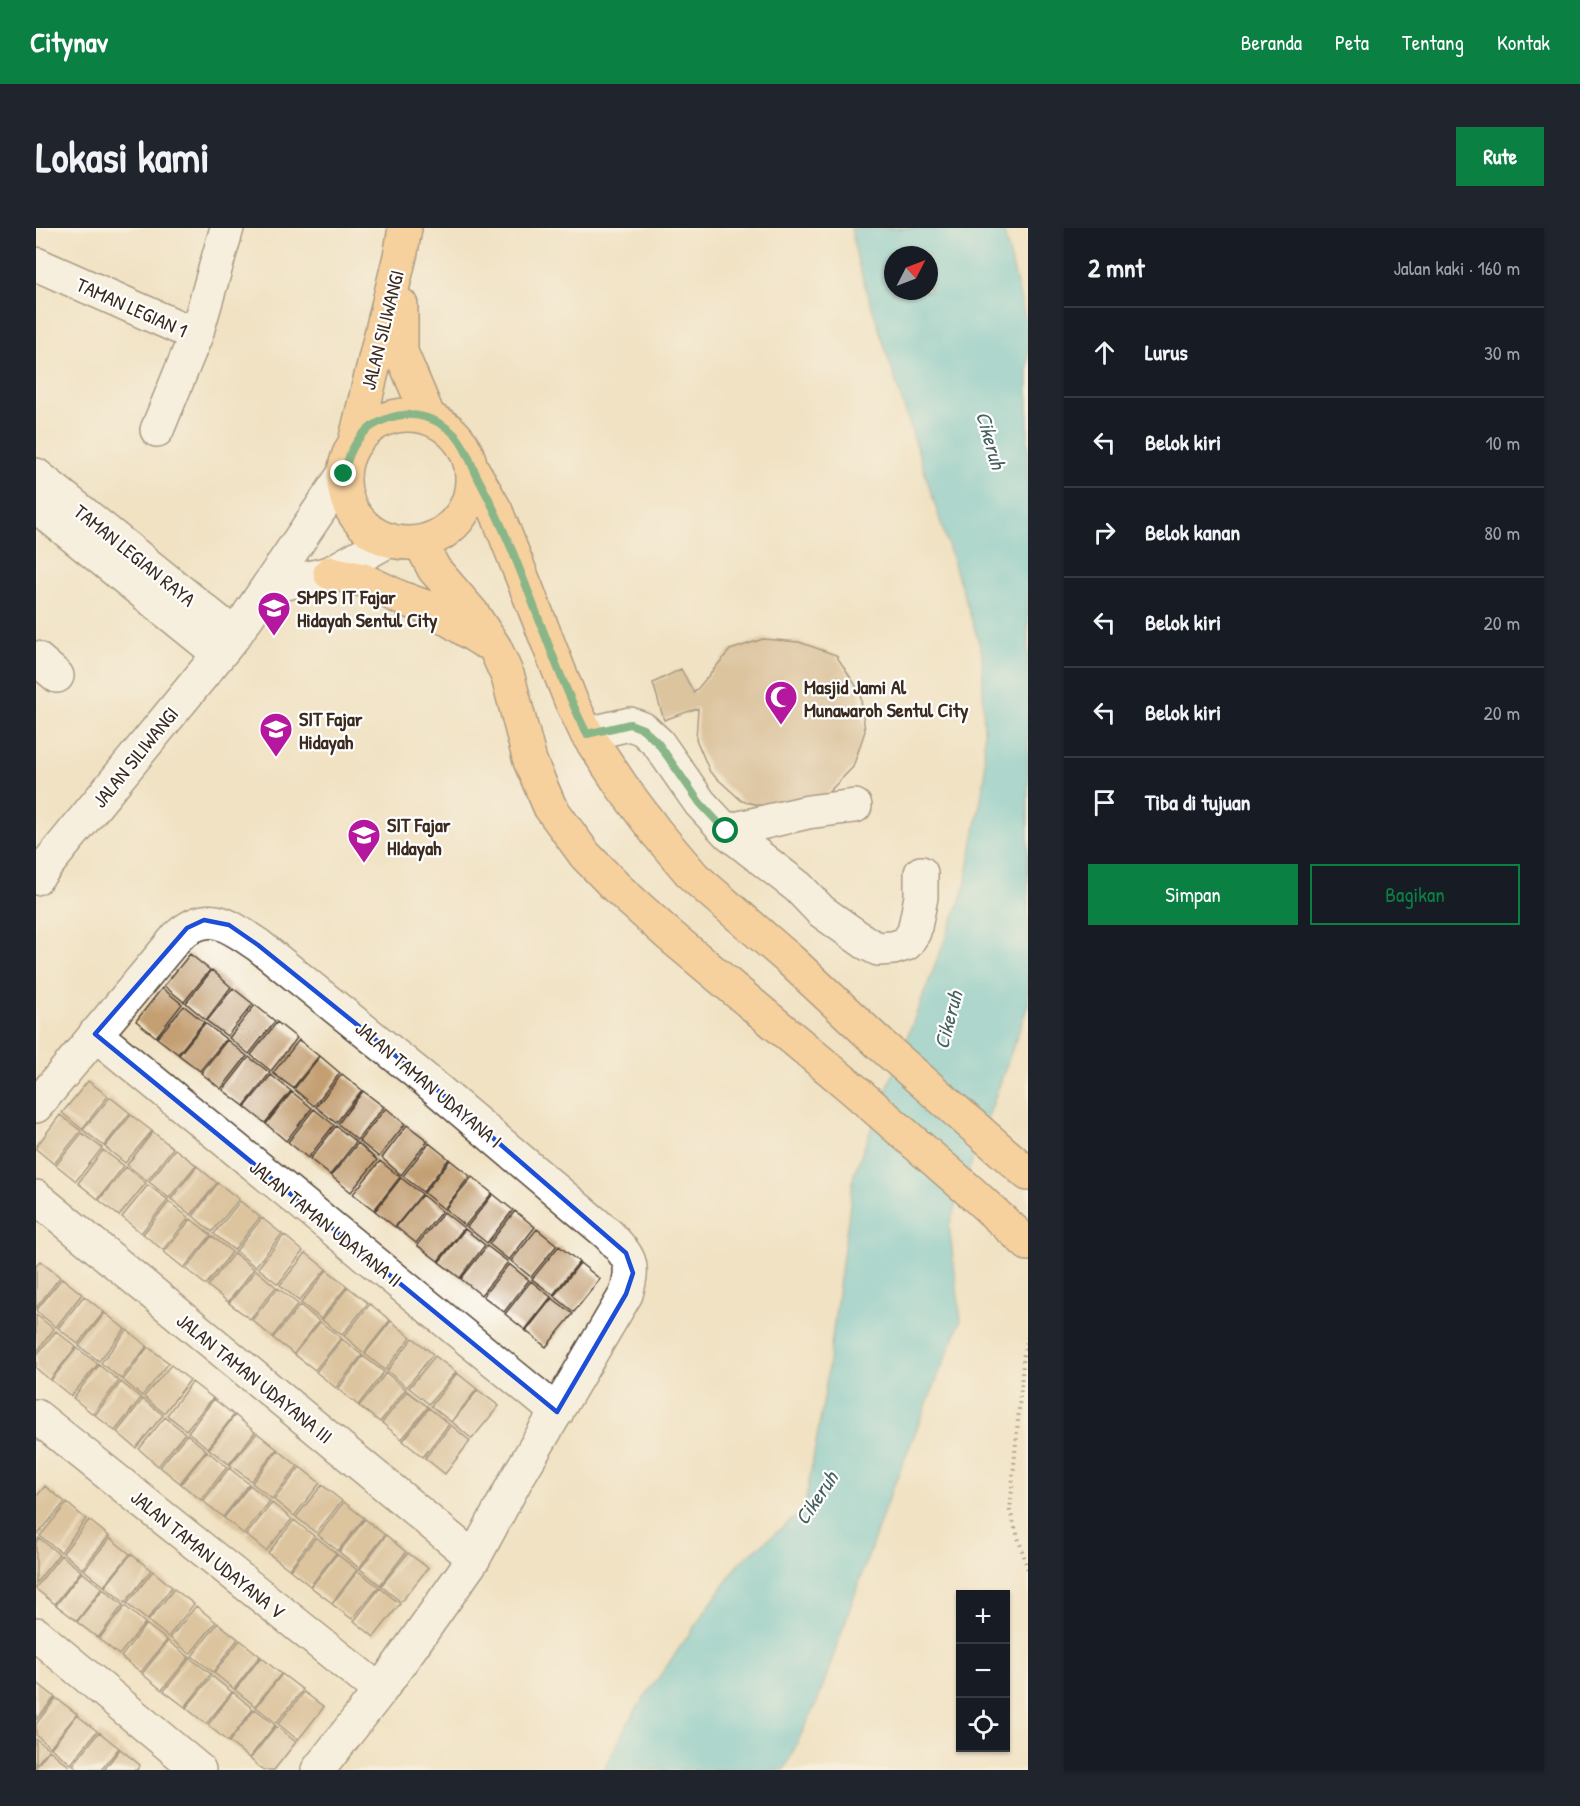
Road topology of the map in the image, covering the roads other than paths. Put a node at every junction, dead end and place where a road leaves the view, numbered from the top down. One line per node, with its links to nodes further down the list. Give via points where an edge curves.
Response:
1 (227, 228): 4 (street, TAMAN LEGIAN 1)
2 (403, 240): 5 (main road, JALAN SILIWANGI, via 401,352); 7 (main road, JALAN SILIWANGI)
3 (36, 264): 4 (street, TAMAN LEGIAN 1)
4 (196, 335): 6 (street, TAMAN LEGIAN 1)
5 (429, 418): 7 (main road, via 413,414 380,421); 8 (main road, via 457,437)
6 (157, 430)
7 (355, 442): 9 (main road)
8 (471, 467): 11 (main road, via 473,484 462,515 437,537); 16 (main road, via 496,511)
9 (344, 474): 11 (main road, via 345,491 360,522 374,533); 13 (street, JALAN SILIWANGI)
10 (39, 492): 14 (street)
11 (405, 541): 12 (street); 15 (main road, via 472,613)
12 (330, 573): 13 (street); 15 (main road, via 363,580 434,610)
13 (269, 587): 14 (street, JALAN SILIWANGI)
14 (227, 645): 20 (street, JALAN SILIWANGI)
15 (495, 648): 25 (main road, via 508,677 530,761 546,798 585,855 668,934 852,1088)
16 (587, 734): 18 (street, via 630,724 643,729); 23 (main road, via 623,788 694,877)
17 (855, 806): 18 (street, via 808,812)
18 (726, 831): 19 (street, via 798,887 821,911 878,949 906,944 914,932)
19 (921, 873)
20 (36, 878)
21 (95, 1034): 22 (street); 26 (street, JALAN TAMAN UDAYANA II); 26 (street, JALAN TAMAN UDAYANA I, via 177,937 204,920 229,925 258,945 427,1081 609,1234 626,1253 633,1273 626,1294)
22 (36, 1106)
23 (1017, 1166)
24 (36, 1197): 28 (street, JALAN TAMAN UDAYANA III)
25 (1028, 1245)
26 (557, 1412): 28 (street)
27 (36, 1416): 30 (street, JALAN TAMAN UDAYANA V)
28 (474, 1558): 30 (street)
29 (36, 1634): 31 (street)
30 (380, 1691): 32 (street)
31 (199, 1770)
32 (318, 1770)

